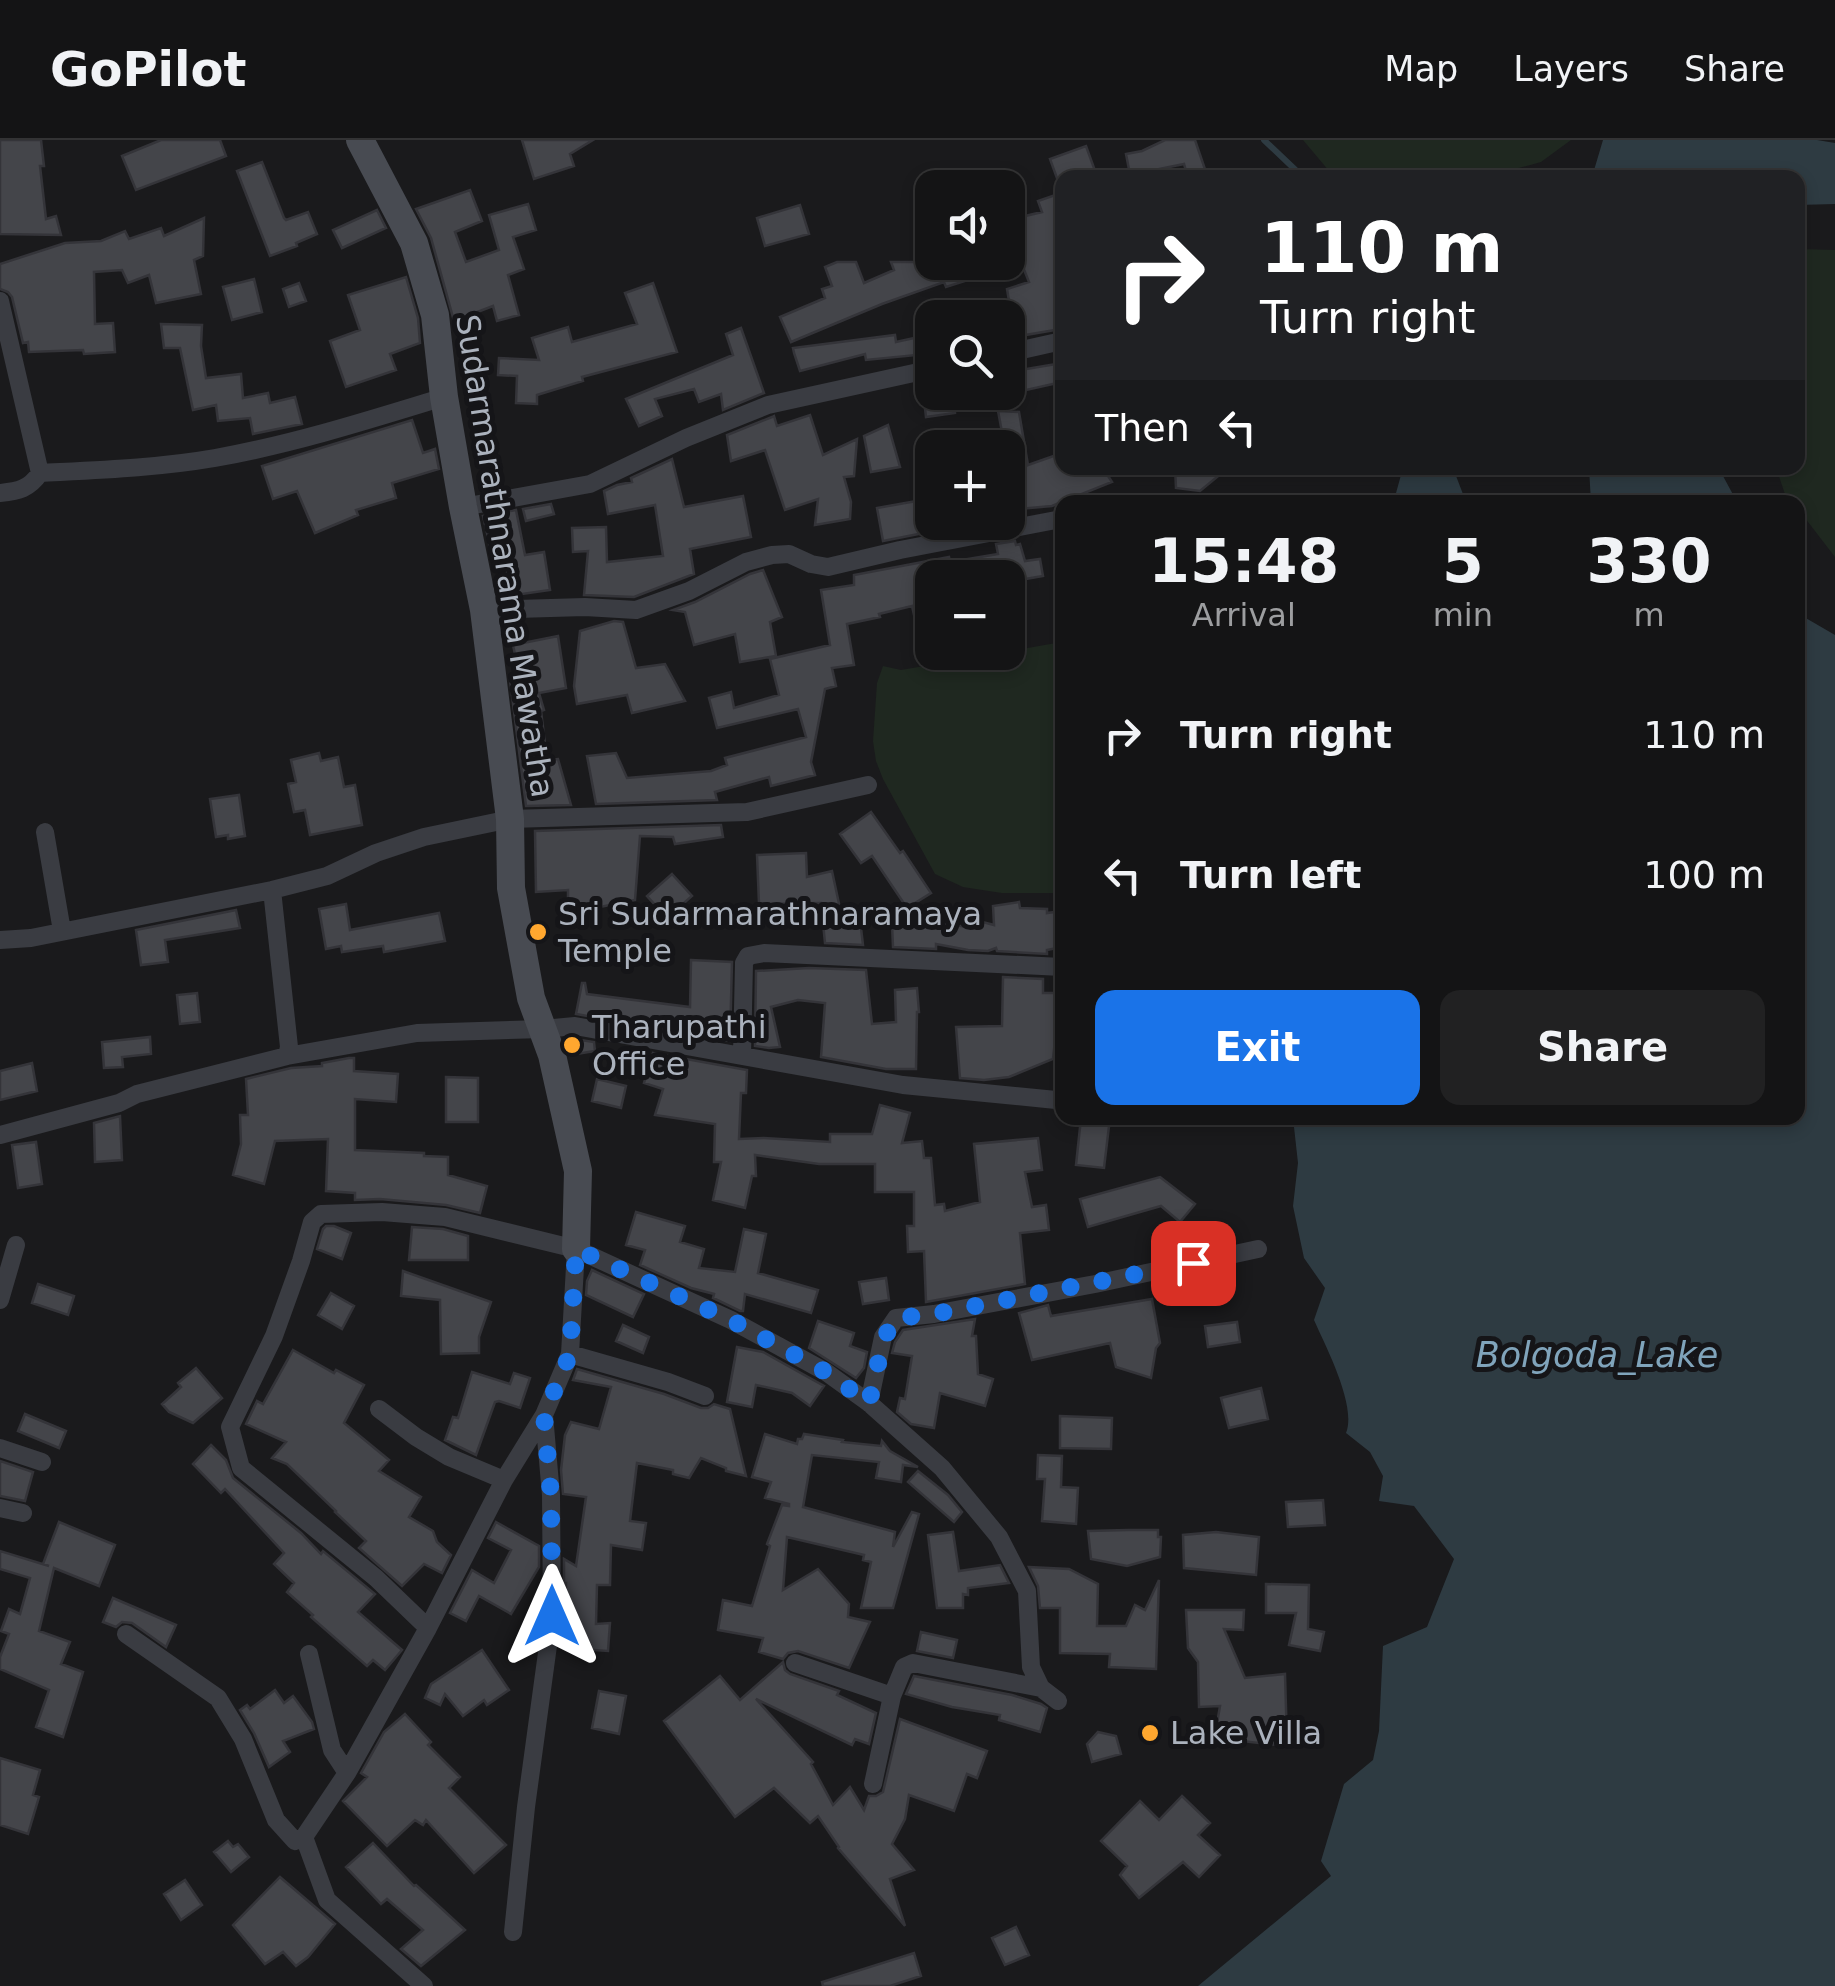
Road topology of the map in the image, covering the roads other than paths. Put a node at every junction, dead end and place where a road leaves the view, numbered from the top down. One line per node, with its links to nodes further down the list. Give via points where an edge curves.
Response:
1 (360, 140): 6 (street, Sudarmarathnarama Mawatha, via 414,243 435,315)
2 (0, 301): 7 (street)
3 (1055, 343): 4 (street)
4 (1025, 349)
5 (915, 373): 9 (street, via 768,405 590,484)
6 (444, 397): 7 (street, via 216,458); 9 (street, Sudarmarathnarama Mawatha)
7 (40, 473): 8 (street, via 31,485)
8 (0, 493)
9 (463, 507): 11 (street, Sudarmarathnarama Mawatha)
10 (1055, 520): 11 (street, via 828,566 772,555 636,610)
11 (484, 610): 13 (street, Sudarmarathnarama Mawatha)
12 (868, 785): 13 (street, via 747,812)
13 (510, 819): 15 (street, via 424,837 328,876); 19 (street, Sudarmarathnarama Mawatha, via 511,888 531,998)
14 (44, 832): 16 (street)
15 (272, 890): 16 (street); 20 (street)
16 (62, 931): 17 (street)
17 (0, 940)
18 (1055, 966): 21 (street, via 748,956)
19 (544, 1029): 20 (street, via 417,1034); 21 (street, via 575,1026); 25 (street, Sudarmarathnarama Mawatha, via 578,1171)
20 (288, 1056): 23 (street)
21 (742, 1056): 22 (street, via 903,1084)
22 (1055, 1100)
23 (0, 1135)
24 (16, 1246): 27 (street)
25 (576, 1249): 28 (street); 30 (street, via 731,1320); 38 (street, via 445,1217 321,1214 312,1222 274,1336 230,1427 240,1468)
26 (1258, 1249): 30 (street, via 896,1318 884,1338)
27 (0, 1300)
28 (570, 1354): 29 (street); 32 (street)
29 (705, 1396)
30 (869, 1403): 42 (street, via 942,1468 999,1537 1027,1590 1030,1667)
31 (380, 1409): 35 (street, via 449,1456)
32 (544, 1415): 35 (street); 48 (street, via 552,1616)
33 (0, 1448): 34 (street)
34 (42, 1462)
35 (504, 1480): 38 (street)
36 (0, 1508): 37 (street)
37 (23, 1513)
38 (428, 1628): 45 (street)
39 (126, 1634): 47 (street, via 218,1698 276,1820 296,1841)
40 (309, 1654): 45 (street, via 332,1750)
41 (795, 1664): 43 (street)
42 (1041, 1688): 43 (street, via 912,1663); 44 (street)
43 (892, 1696): 46 (street)
44 (1058, 1700)
45 (347, 1773): 47 (street)
46 (873, 1784)
47 (304, 1838): 49 (street, via 326,1900)
48 (513, 1932)
49 (424, 1986)

